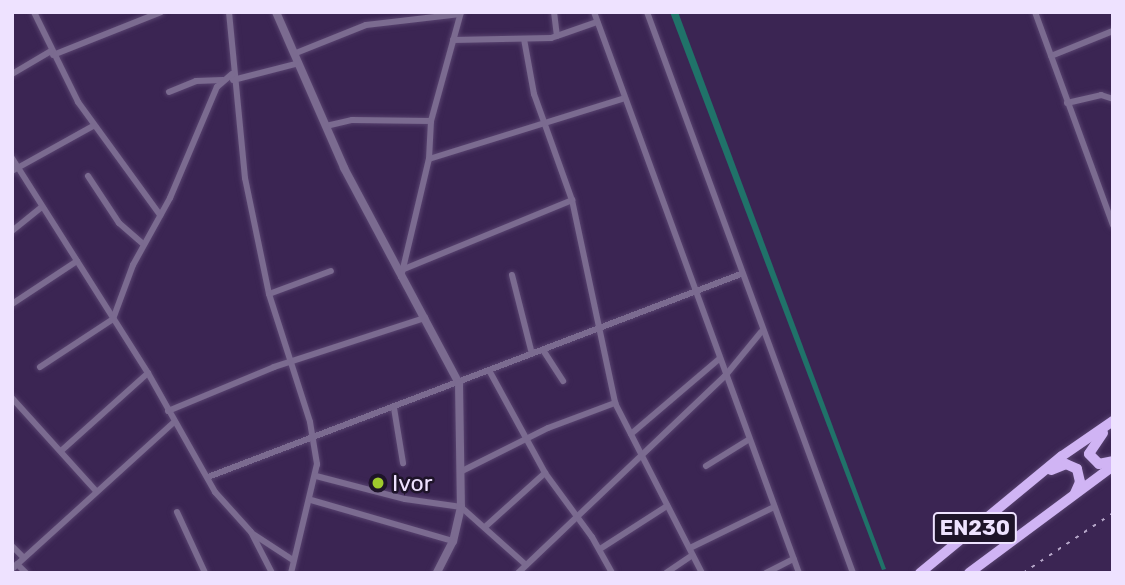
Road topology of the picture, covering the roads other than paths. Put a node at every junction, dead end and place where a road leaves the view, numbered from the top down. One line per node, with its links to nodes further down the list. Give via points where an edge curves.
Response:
1 (34, 12): 17 (street)
2 (161, 12): 17 (street)
3 (229, 12): 21 (street)
4 (276, 12): 16 (street)
5 (554, 12): 13 (street)
6 (594, 12): 11 (street)
7 (647, 12): 44 (street)
8 (1035, 12): 18 (street)
9 (460, 13): 10 (street); 15 (street)
10 (423, 14): 16 (street, via 366,25)
11 (597, 22): 13 (street); 24 (street)
12 (1113, 31): 18 (street)
13 (557, 36): 14 (street)
14 (524, 39): 15 (street); 29 (street, via 534,94)
15 (453, 40): 27 (street)
16 (296, 52): 19 (street)
17 (52, 53): 20 (street); 28 (street)
18 (1051, 56): 26 (street)
19 (301, 62): 21 (street); 30 (street)
20 (12, 74)
21 (233, 77): 22 (street); 47 (street, via 245,178)
22 (223, 80): 23 (street, via 195,81); 37 (street)
23 (169, 92)
24 (625, 98): 29 (street); 46 (street)
25 (1113, 99): 26 (street, via 1101,95)
26 (1067, 103): 38 (street)
27 (431, 121): 30 (street, via 352,120); 32 (street)
28 (93, 126): 33 (street); 37 (street)
29 (546, 126): 32 (street); 35 (street)
30 (326, 127): 43 (street)
31 (12, 158): 33 (street)
32 (429, 159): 43 (street)
33 (15, 169): 36 (street)
34 (88, 176): 40 (street, via 119,223)
35 (572, 200): 43 (street); 51 (street)
36 (42, 207): 39 (street); 41 (street)
37 (160, 215): 40 (street)
38 (1113, 225)
39 (12, 230)
40 (142, 244): 50 (street)
41 (77, 261): 48 (street); 50 (street)
42 (331, 271): 47 (street)
43 (403, 273): 49 (street)
44 (741, 274): 46 (street); 52 (street)
45 (512, 275): 54 (street)
46 (694, 292): 51 (street); 55 (street)
47 (270, 294): 56 (street)
48 (12, 304)
49 (425, 318): 56 (street); 62 (street)
50 (113, 319): 57 (street); 59 (street)
51 (599, 329): 53 (street); 64 (street)
52 (761, 331): 60 (street); 113 (street)
53 (543, 349): 54 (street); 61 (street)
54 (532, 354): 58 (street)
55 (719, 359): 60 (street); 69 (street)
56 (291, 362): 66 (street); 70 (street)
57 (40, 367)
58 (490, 372): 62 (street); 71 (street)
59 (148, 373): 66 (street); 73 (street)
60 (725, 376): 72 (street); 74 (street)
61 (563, 381)
62 (459, 383): 65 (street); 78 (street)
63 (12, 398): 73 (street)
64 (615, 403): 69 (street); 71 (street)
65 (394, 408): 70 (street); 75 (street)
66 (169, 411): 67 (street)
67 (174, 422): 80 (street); 83 (street)
68 (1113, 423): 76 (highway, via 1089,454 1099,464); 82 (highway, EN230)
69 (631, 435): 74 (street)
70 (314, 439): 80 (street); 81 (street)
71 (526, 440): 78 (street); 79 (street)
72 (748, 440): 77 (street); 87 (street)
73 (61, 451): 83 (street)
74 (641, 455): 85 (street); 90 (street)
75 (403, 463)
76 (1113, 464): 89 (highway, EN230)
77 (706, 466)
78 (460, 472): 86 (street)
79 (545, 473): 90 (street); 91 (street)
80 (208, 477): 92 (street)
81 (316, 477): 84 (street); 86 (street, via 405,499)
82 (1030, 483): 89 (highway, via 1058,466 1077,469 1078,487); 114 (highway, EN230)
83 (95, 490): 97 (street)
84 (311, 500): 93 (street); 99 (street)
85 (667, 506): 95 (street); 96 (street)
86 (461, 507): 91 (street); 93 (street)
87 (774, 507): 96 (street); 98 (street)
88 (177, 512): 103 (street)
89 (1048, 515): 115 (highway, EN230)
90 (576, 517): 95 (street); 100 (street)
91 (485, 527): 100 (street)
92 (251, 533): 99 (street); 104 (street)
93 (453, 541): 106 (street)
94 (12, 546): 97 (street)
95 (600, 549): 108 (street)
96 (691, 552): 109 (street); 110 (street)
97 (23, 557): 101 (street)
98 (794, 559): 111 (street); 112 (street)
99 (293, 560): 105 (street)
100 (526, 565): 107 (street)
101 (14, 567): 102 (street)
102 (26, 573)
103 (205, 573)
104 (272, 573)
105 (290, 573)
106 (437, 573)
107 (518, 573)
108 (611, 573)
109 (666, 573)
110 (702, 573)
111 (766, 573)
112 (799, 573)
113 (853, 573)
114 (920, 573)
115 (969, 573)

